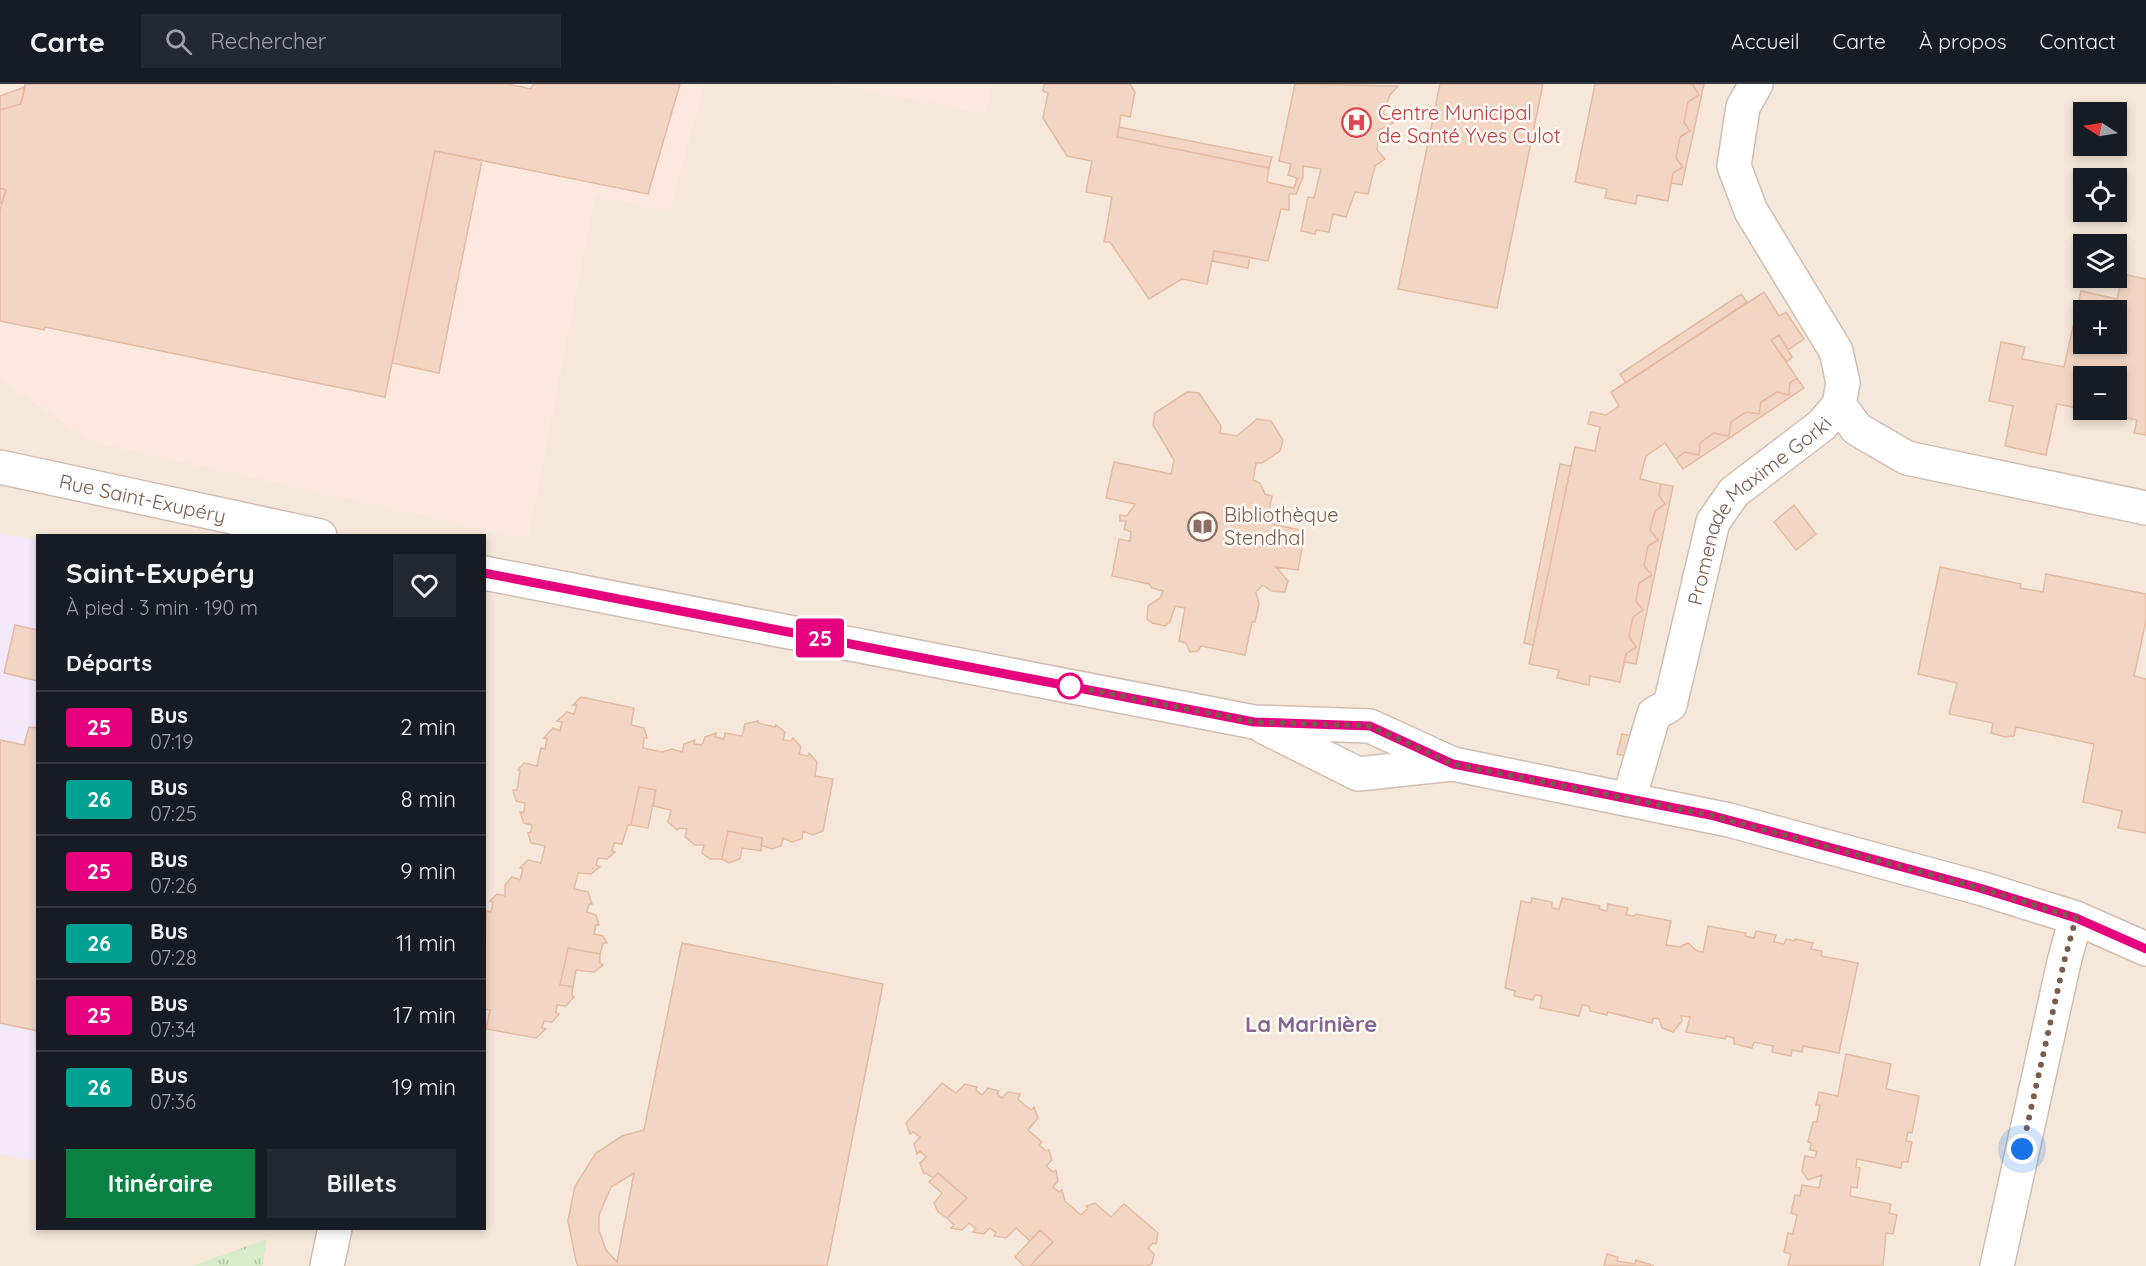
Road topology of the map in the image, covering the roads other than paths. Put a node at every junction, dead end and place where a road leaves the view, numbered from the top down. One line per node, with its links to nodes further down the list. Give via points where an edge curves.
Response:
1 (1756, 84): 2 (street, Promenade Maxime Gorki, via 1743,107 1734,165 1750,211 1836,351 1843,383)
2 (1839, 405): 4 (street, via 1857,429 1907,458); 9 (street, Promenade Maxime Gorki, via 1822,425 1734,492 1713,522 1670,705 1653,714)
3 (0, 467): 5 (street, Rue Saint-Exupéry)
4 (2146, 508)
5 (311, 534)
6 (486, 573): 7 (street)
7 (1254, 722): 8 (street, via 1370,726); 8 (street, via 1358,774)
8 (1453, 764): 9 (street)
9 (1629, 799): 10 (street, via 1710,815)
10 (2076, 918): 11 (street); 14 (street)
11 (2146, 949)
12 (335, 1230): 13 (street)
13 (327, 1266)
14 (1997, 1266)

